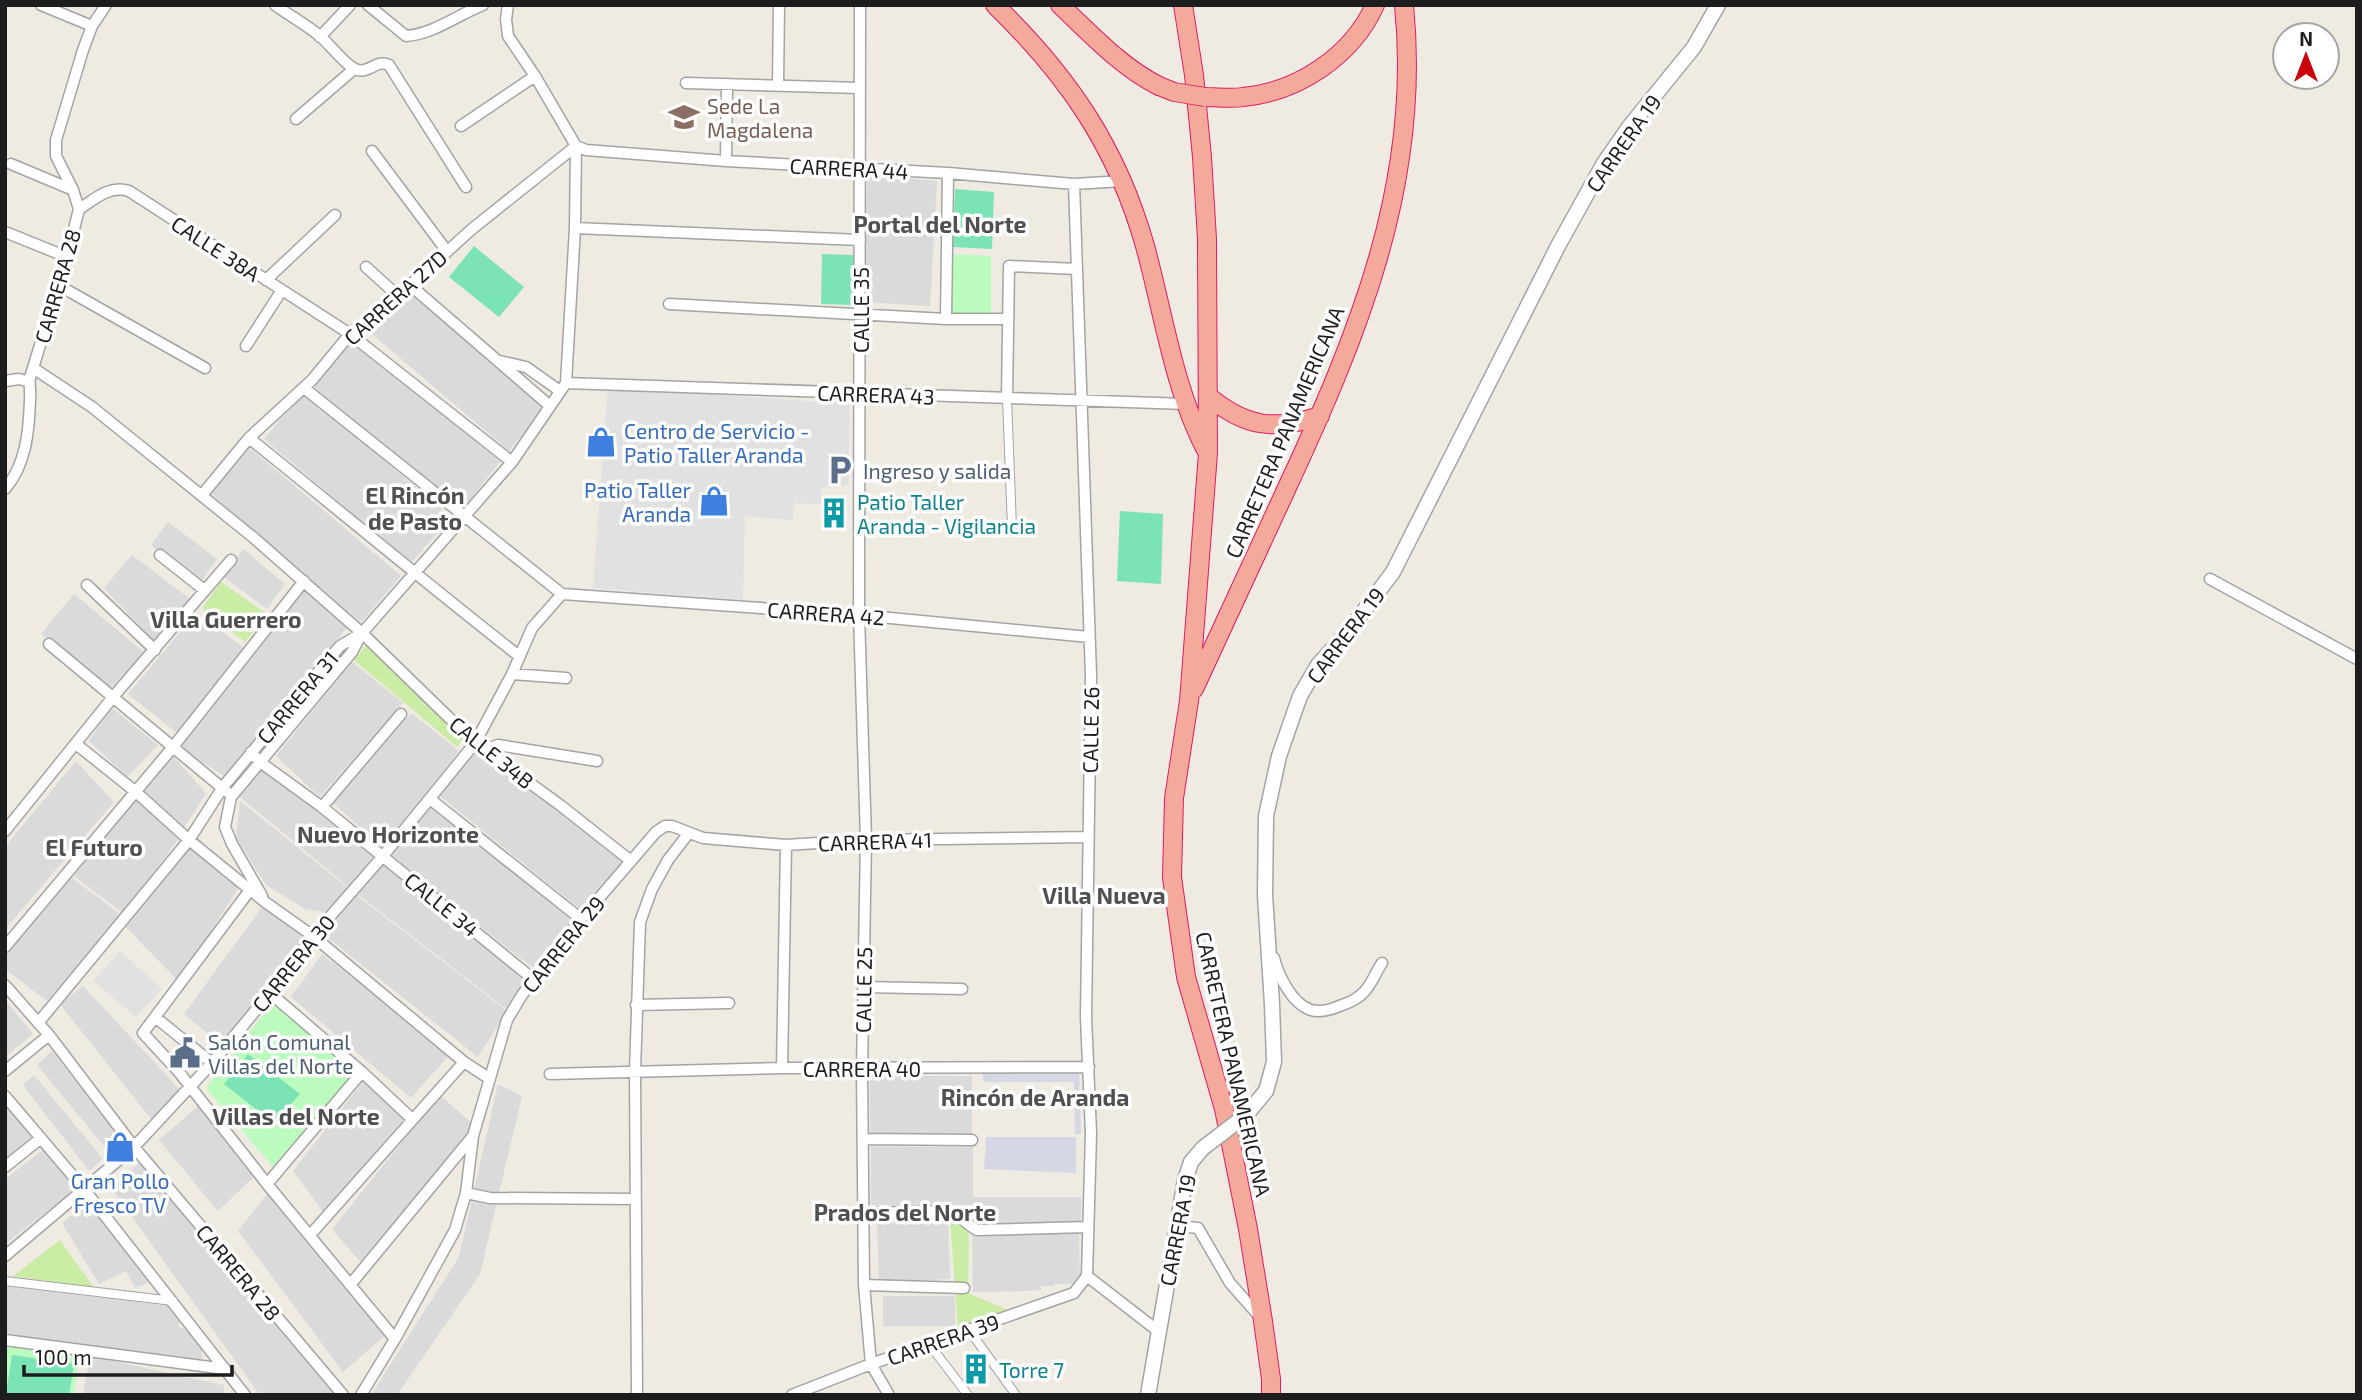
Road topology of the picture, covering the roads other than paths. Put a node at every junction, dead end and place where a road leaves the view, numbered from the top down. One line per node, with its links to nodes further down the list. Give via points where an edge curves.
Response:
1 (41, 5): 16 (street)
2 (106, 5): 16 (street, CARRERA 28)
3 (275, 5): 17 (street)
4 (350, 5): 17 (street)
5 (368, 5): 6 (street, via 406,36 438,27)
6 (483, 5)
7 (508, 5): 19 (street, via 508,36)
8 (779, 5): 22 (street)
9 (860, 5): 23 (street, CALLE 35)
10 (995, 5): 32 (highway, via 1069,86)
11 (1060, 5): 13 (highway, bridge, via 1124,64 1159,86 1205,97 1244,97 1281,89 1316,73 1345,48)
12 (1183, 5): 64 (highway, CARRETERA PANAMERICANA, via 1203,171)
13 (1375, 5)
14 (1404, 5): 69 (highway, CARRETERA PANAMERICANA, via 1407,88 1392,214 1357,325)
15 (1718, 5): 120 (street, CARRERA 19, via 1694,47 1604,163 1393,572 1318,665 1300,696 1279,756 1266,816)
16 (92, 26): 35 (street, CARRERA 28, via 56,140 56,156)
17 (320, 37): 18 (street)
18 (354, 69): 24 (street); 34 (street, via 368,71 379,63 389,65)
19 (535, 76): 25 (street); 26 (street)
20 (686, 83): 21 (street)
21 (727, 84): 22 (street); 28 (street)
22 (778, 85): 23 (street)
23 (860, 88): 30 (street, CALLE 35)
24 (296, 119)
25 (461, 126)
26 (576, 146): 28 (street, CARRERA 44); 38 (street); 41 (street, CARRERA 27D)
27 (372, 152): 41 (street)
28 (726, 161): 30 (street, CARRERA 44)
29 (11, 164): 35 (street)
30 (860, 169): 31 (street, CARRERA 44); 40 (street, CALLE 35)
31 (948, 173): 33 (street, CARRERA 44); 52 (street)
32 (1123, 181): 33 (street, CARRERA 44); 67 (highway)
33 (1074, 184): 44 (street, CALLE 26)
34 (466, 187)
35 (73, 190): 36 (street, CARRERA 28)
36 (79, 209): 42 (street, CARRERA 28); 45 (street, CALLE 38A, via 109,190 129,191)
37 (335, 215): 45 (street)
38 (575, 228): 40 (street); 61 (street)
39 (5, 232): 42 (street)
40 (860, 240): 51 (street, CALLE 35)
41 (446, 250): 47 (street, CARRERA 27D)
42 (67, 257): 46 (street, CARRERA 28)
43 (366, 267): 49 (street)
44 (1077, 269): 53 (street, via 1009,266); 66 (street, CALLE 26)
45 (266, 280): 48 (street, CALLE 38A)
46 (58, 285): 57 (street, CARRERA 28); 58 (street)
47 (410, 285): 49 (street, CARRERA 27D); 56 (street)
48 (282, 290): 54 (street, CALLE 38A); 55 (street)
49 (398, 296): 54 (street, CARRERA 27D)
50 (669, 304): 51 (street)
51 (860, 315): 52 (street); 63 (street, CALLE 35)
52 (946, 319): 53 (street)
53 (1007, 319): 65 (street)
54 (350, 334): 62 (street, CARRERA 27D); 72 (street, CALLE 38A)
55 (246, 346)
56 (497, 360): 61 (street, via 526,367); 68 (street)
57 (33, 368): 60 (street, CARRERA 28); 74 (street, CALLE 34B, via 92,407)
58 (205, 368)
59 (5, 381): 60 (street)
60 (27, 381): 73 (street, CARRERA 28, via 25,445 19,469)
61 (563, 387): 63 (street, CARRERA 43); 68 (street, CARRERA 31)
62 (304, 388): 70 (street, CARRERA 27D); 75 (street)
63 (860, 393): 65 (street, CARRERA 43); 85 (street, CALLE 35)
64 (1208, 396): 69 (highway, via 1227,411 1261,424 1297,424); 71 (highway, CARRETERA PANAMERICANA)
65 (1007, 398): 66 (street, CARRERA 43); 76 (street)
66 (1081, 401): 67 (street, CARRERA 43); 87 (street, CALLE 26)
67 (1187, 404): 71 (highway)
68 (550, 406): 72 (street, CARRERA 31)
69 (1320, 416): 95 (highway, CARRETERA PANAMERICANA)
70 (249, 438): 74 (street, CARRERA 27D); 79 (street)
71 (1208, 453): 95 (highway, CARRETERA PANAMERICANA)
72 (512, 462): 75 (street, CARRERA 31)
73 (5, 489)
74 (202, 495): 81 (street, CALLE 34B)
75 (465, 518): 79 (street, CARRERA 31); 84 (street)
76 (1012, 528)
77 (160, 555): 83 (street)
78 (230, 560): 83 (street)
79 (413, 573): 86 (street, CARRERA 31); 90 (street)
80 (2210, 579): 91 (street)
81 (304, 581): 86 (street, CALLE 34B); 98 (street)
82 (87, 585): 89 (street)
83 (204, 589): 89 (street)
84 (562, 594): 85 (street, CARRERA 42); 90 (street, CARRERA 30, via 532,628)
85 (859, 615): 87 (street, CARRERA 42); 113 (street, CALLE 25)
86 (362, 633): 99 (street, CALLE 34B); 100 (street, CARRERA 31, via 340,646); 102 (street, via 352,652)
87 (1089, 637): 111 (street, CALLE 26)
88 (49, 644): 94 (street)
89 (155, 650): 94 (street)
90 (519, 656): 92 (street, CARRERA 30)
91 (2357, 659)
92 (512, 674): 93 (street); 99 (street, CARRERA 30)
93 (566, 678)
94 (113, 698): 97 (street); 98 (street)
95 (1189, 701): 168 (highway, CARRETERA PANAMERICANA, via 1174,798 1172,877 1186,977 1224,1109)
96 (401, 714): 107 (street)
97 (76, 744): 104 (street); 109 (street)
98 (173, 747): 103 (street); 104 (street)
99 (480, 747): 101 (street, via 498,745); 106 (street, CARRERA 30); 116 (street, CALLE 34B)
100 (251, 752): 102 (street, CALLE 34); 103 (street, CARRERA 31)
101 (597, 761)
102 (260, 762): 105 (street); 107 (street, CALLE 34)
103 (223, 788): 105 (street); 112 (street, CARRERA 31)
104 (136, 792): 112 (street); 122 (street)
105 (231, 797): 118 (street, via 225,827)
106 (430, 799): 115 (street, CARRERA 30); 119 (street)
107 (322, 807): 115 (street, CALLE 34)
108 (665, 826): 110 (street, CARRERA 41); 116 (street, CARRERA 29)
109 (5, 831)
110 (688, 834): 114 (street, CARRERA 41); 130 (street, via 652,889 640,922)
111 (1088, 837): 113 (street, CARRERA 41); 136 (street, CALLE 26)
112 (189, 840): 117 (street); 132 (street, CARRERA 31)
113 (866, 840): 114 (street, CARRERA 41); 126 (street, CALLE 25)
114 (786, 845): 137 (street)
115 (383, 856): 121 (street, CARRERA 30); 124 (street, CALLE 34)
116 (631, 861): 119 (street, CARRERA 29)
117 (250, 890): 118 (street); 131 (street)
118 (265, 902): 121 (street)
119 (581, 919): 124 (street, CARRERA 29)
120 (1266, 924): 123 (street, via 1277,970 1293,996 1312,1010 1330,1010 1354,1001); 158 (street, CARRERA 19, bridge, via 1274,1062 1266,1091 1246,1115 1191,1161)
121 (313, 936): 128 (street, CARRERA 30); 134 (street)
122 (5, 947)
123 (1382, 963)
124 (533, 979): 143 (street, CARRERA 29, via 508,1020)
125 (5, 985): 132 (street, CARRERA 28)
126 (863, 987): 127 (street); 138 (street, CALLE 25)
127 (961, 989)
128 (270, 993): 135 (street, CARRERA 30); 141 (street)
129 (729, 1003): 130 (street)
130 (636, 1004): 140 (street)
131 (155, 1017): 135 (street); 144 (street, via 143,1033)
132 (38, 1023): 133 (street, CARRERA 28)
133 (49, 1035): 139 (street); 151 (street, CARRERA 28)
134 (464, 1062): 143 (street); 146 (street)
135 (212, 1063): 144 (street, CARRERA 30)
136 (1089, 1067): 138 (street, CARRERA 40); 159 (street, CALLE 26)
137 (782, 1068): 138 (street, CARRERA 40); 140 (street, CARRERA 40)
138 (862, 1069): 149 (street, CALLE 25)
139 (5, 1071)
140 (635, 1071): 142 (street); 156 (street)
141 (362, 1072): 146 (street); 153 (street)
142 (550, 1074)
143 (490, 1079): 147 (street, CARRERA 29)
144 (190, 1087): 151 (street, CARRERA 30); 153 (street)
145 (5, 1096): 148 (street)
146 (412, 1119): 160 (street)
147 (473, 1136): 155 (street); 164 (street)
148 (41, 1138): 152 (street); 154 (street)
149 (863, 1139): 150 (street); 157 (street, CALLE 25)
150 (972, 1140)
151 (134, 1147): 154 (street, CARRERA 30); 177 (street, CARRERA 28)
152 (5, 1167)
153 (267, 1184): 160 (street)
154 (84, 1189): 161 (street, CARRERA 30); 167 (street)
155 (466, 1193): 156 (street, via 490,1198); 171 (street, via 455,1230)
156 (635, 1199): 179 (street)
157 (864, 1213): 159 (street, via 956,1213 977,1230); 165 (street, CALLE 25)
158 (1177, 1226): 168 (street, via 1198,1228 1230,1283); 170 (street, CARRERA 19)
159 (1087, 1227): 162 (street, CALLE 26)
160 (310, 1236): 164 (street)
161 (5, 1256)
162 (1087, 1276): 169 (street, CARRERA 39, via 1074,1293); 170 (street)
163 (5, 1281): 167 (street)
164 (350, 1285): 171 (street)
165 (864, 1285): 166 (street); 174 (street, CALLE 25)
166 (964, 1288)
167 (173, 1301): 175 (street)
168 (1263, 1321): 185 (highway, CARRETERA PANAMERICANA)
169 (969, 1330): 173 (street, CARRERA 39); 183 (street)
170 (1157, 1331): 184 (street, CARRERA 19)
171 (395, 1339): 178 (street)
172 (5, 1340): 175 (street)
173 (929, 1344): 174 (street, CARRERA 39); 182 (street)
174 (871, 1364): 180 (street, CARRERA 39); 181 (street)
175 (225, 1369): 176 (street)
176 (245, 1395)
177 (343, 1395)
178 (361, 1395)
179 (637, 1395)
180 (792, 1395)
181 (889, 1395)
182 (968, 1395)
183 (1016, 1395)
184 (1148, 1395)
185 (1270, 1395)

